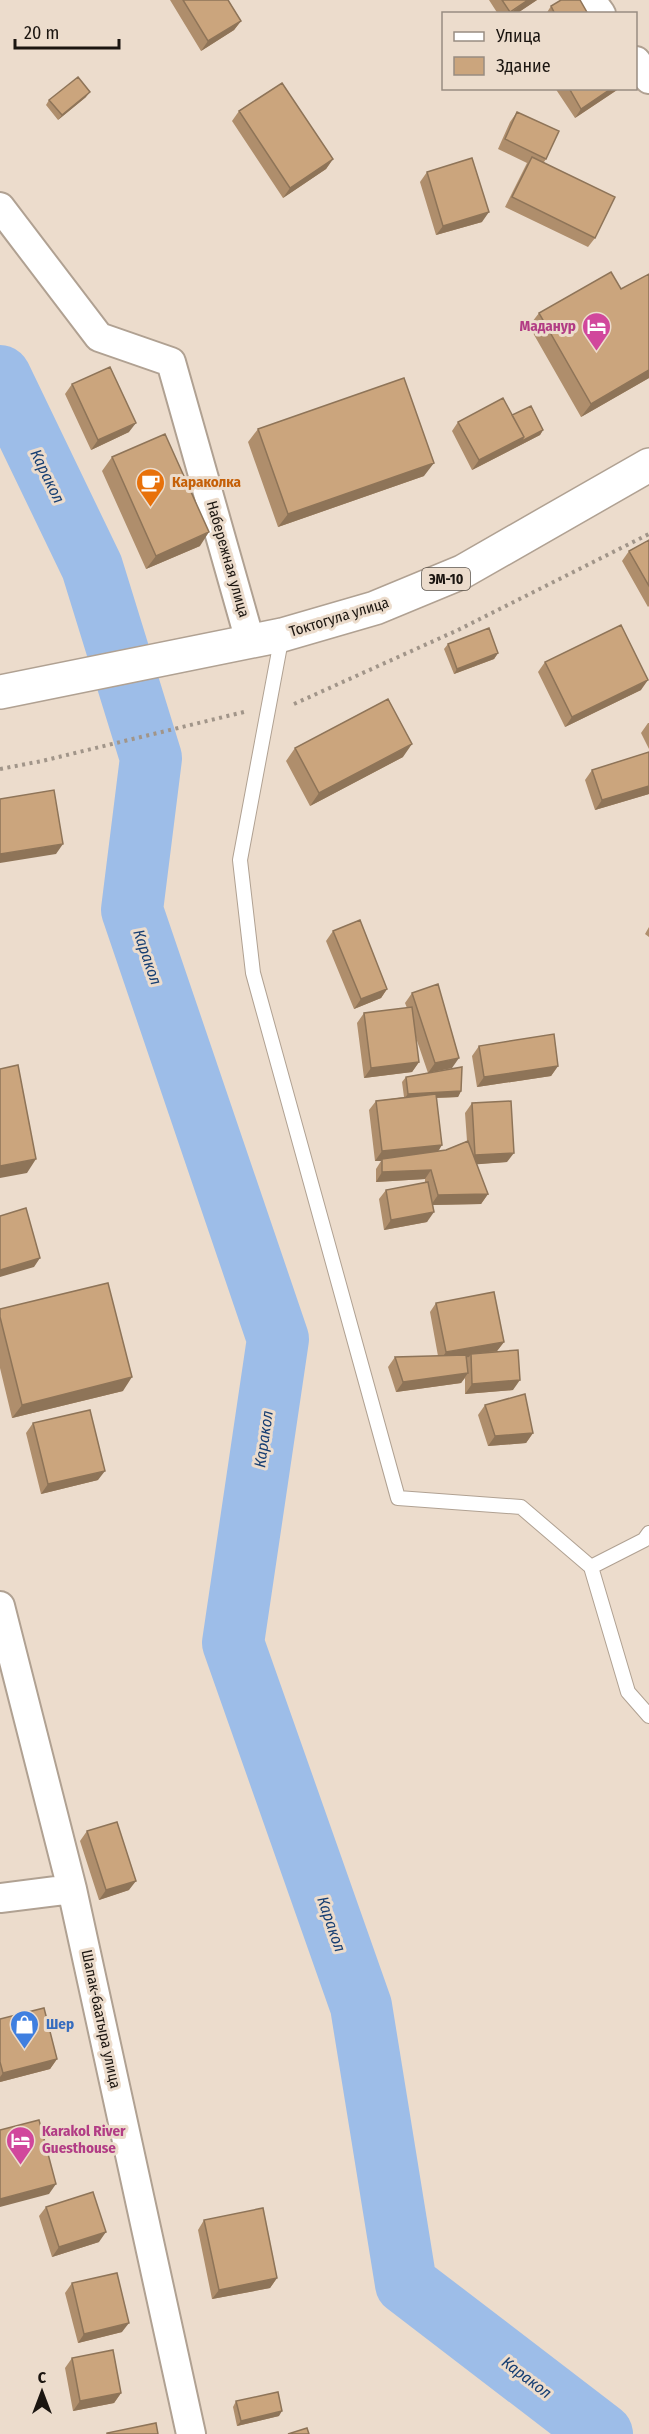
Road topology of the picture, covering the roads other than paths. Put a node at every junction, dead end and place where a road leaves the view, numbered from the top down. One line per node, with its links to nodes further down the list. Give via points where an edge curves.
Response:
1 (637, 62): 2 (street)
2 (649, 79)
3 (0, 207): 5 (street, Набережная улица, via 99,337 171,362)
4 (649, 465): 5 (highway, Токтогула улица / ЭМ-10, via 462,572 375,608)
5 (252, 641): 6 (highway, Токтогула улица / ЭМ-10); 8 (lane, via 266,717 240,860 253,973 398,1498 520,1507)
6 (14, 690)
7 (649, 1533): 8 (lane, via 644,1540)
8 (591, 1567): 10 (lane, via 628,1692)
9 (0, 1606): 11 (street, Шапак-баатыра улица)
10 (649, 1716)
11 (72, 1889): 12 (street); 13 (street, Шапак-баатыра улица)
12 (0, 1898)
13 (191, 2434)

